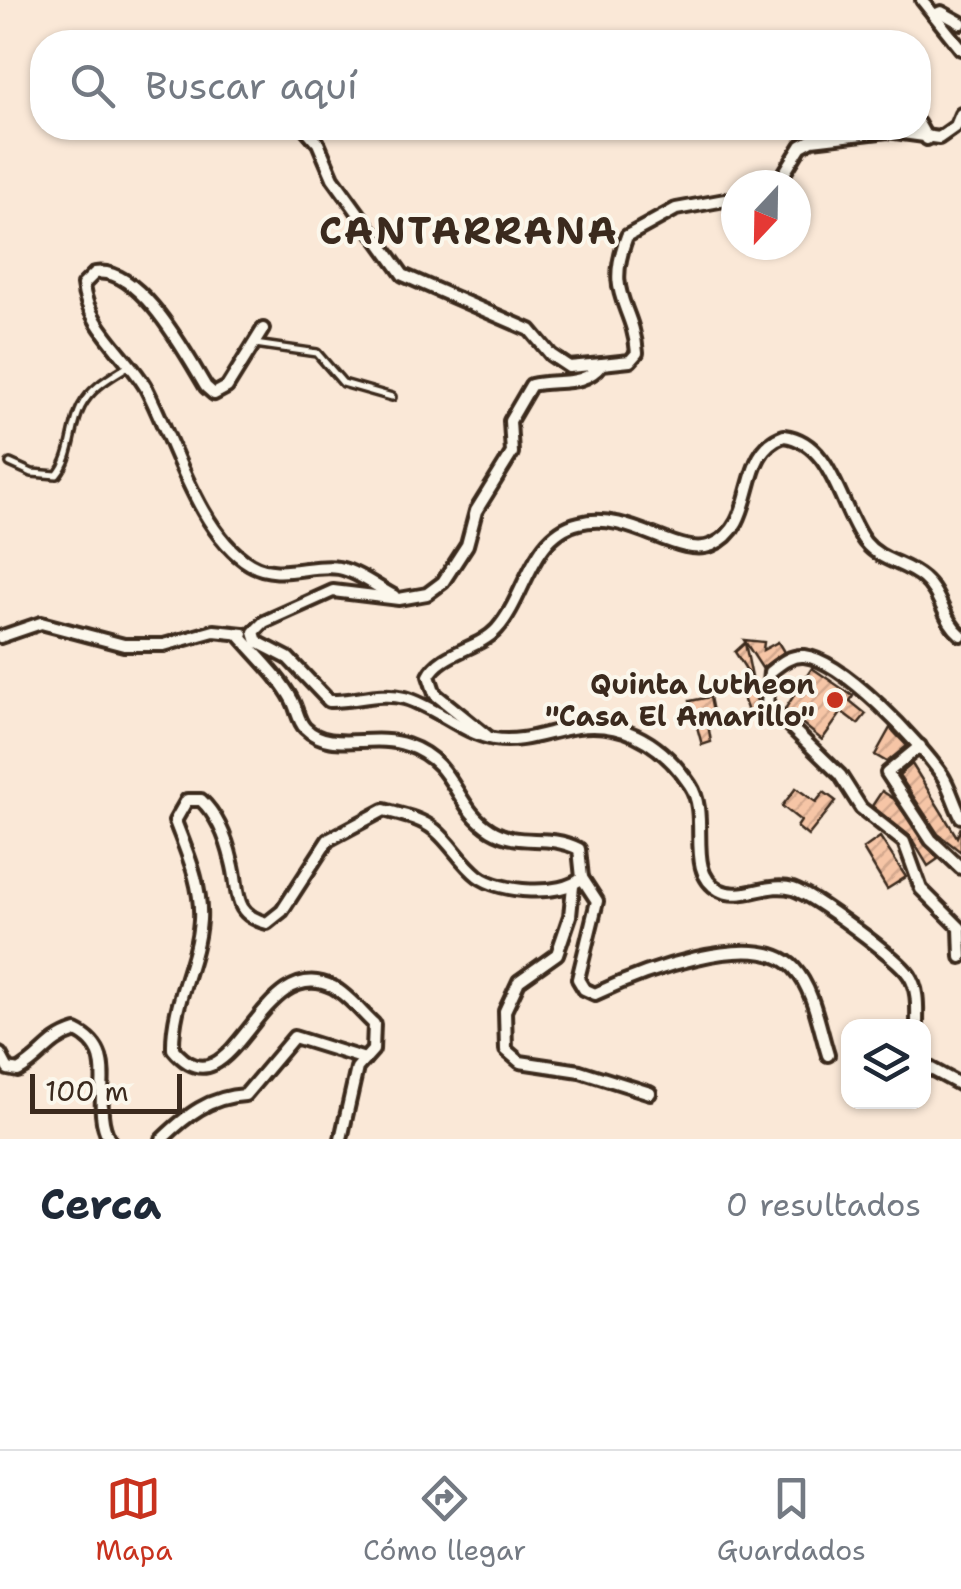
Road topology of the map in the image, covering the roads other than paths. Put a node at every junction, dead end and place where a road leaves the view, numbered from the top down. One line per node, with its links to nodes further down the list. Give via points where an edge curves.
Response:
1 (922, 0): 2 (street)
2 (934, 15): 3 (street); 4 (street)
3 (961, 22)
4 (961, 48)
5 (961, 114): 6 (street, via 948,134)
6 (931, 138)
7 (315, 140): 13 (street, via 333,178 403,275 530,330 569,366)
8 (812, 140): 9 (street)
9 (786, 170)
10 (721, 201): 13 (street, via 676,209 627,236 616,287 637,353 630,361)
11 (262, 329): 12 (street)
12 (254, 344): 14 (street, via 224,391 210,392 135,288 114,272 94,272 83,285 86,300); 15 (lane, via 317,353 343,383)
13 (602, 364): 17 (street, via 572,382 530,385 510,422 512,453 476,511 467,545 443,582 427,594)
14 (130, 365): 16 (lane, via 82,404 56,475); 17 (street, via 212,524 238,556 253,567 293,574 337,568)
15 (392, 397)
16 (10, 463)
17 (399, 599): 18 (street, via 333,591)
18 (254, 632): 19 (street); 22 (street, via 257,642 288,658 329,701 400,696)
19 (239, 634): 21 (street, via 214,631 164,645 124,644 41,623); 26 (street, via 291,698 302,726 322,740 385,738 417,748 438,761 489,829 514,840 557,838 578,849)
20 (961, 635): 22 (street, via 925,580 882,558 863,539 835,480 804,442 784,436 761,454 737,526 715,544 686,548 640,527 590,520 551,540 501,625 484,642 435,666 430,676 435,694)
21 (0, 637)
22 (486, 737): 28 (street, via 522,739 602,724 634,732 670,756 694,791 704,874 716,888 730,894 793,889 824,906 909,973)
23 (920, 746): 24 (street, via 945,779); 25 (street, via 887,774 931,840); 27 (street, via 823,662 801,655 770,672 766,704 840,775 861,808 904,842 920,888 960,928)
24 (961, 817)
25 (961, 868)
26 (577, 882): 30 (street, via 598,901 578,979 584,989 595,994 710,954 764,956 790,964 801,977); 31 (street, via 541,890 488,883 434,830 384,810 328,840 268,923 242,910 212,811 201,800 187,800 175,821 198,885 200,917 173,1017 173,1050 195,1066 225,1060 282,990 304,981 334,988 374,1024 373,1050); 34 (street, via 556,954 519,982 505,1011 506,1050 520,1062)
27 (961, 957)
28 (917, 1019)
29 (0, 1054): 35 (street, via 8,1070 18,1072 52,1038 76,1031 89,1037 105,1061)
30 (828, 1054)
31 (364, 1060): 36 (street, via 294,1036 245,1094 223,1096 188,1114); 37 (street)
32 (931, 1069): 33 (street)
33 (961, 1085)
34 (650, 1092)
35 (109, 1139)
36 (162, 1139)
37 (342, 1139)

